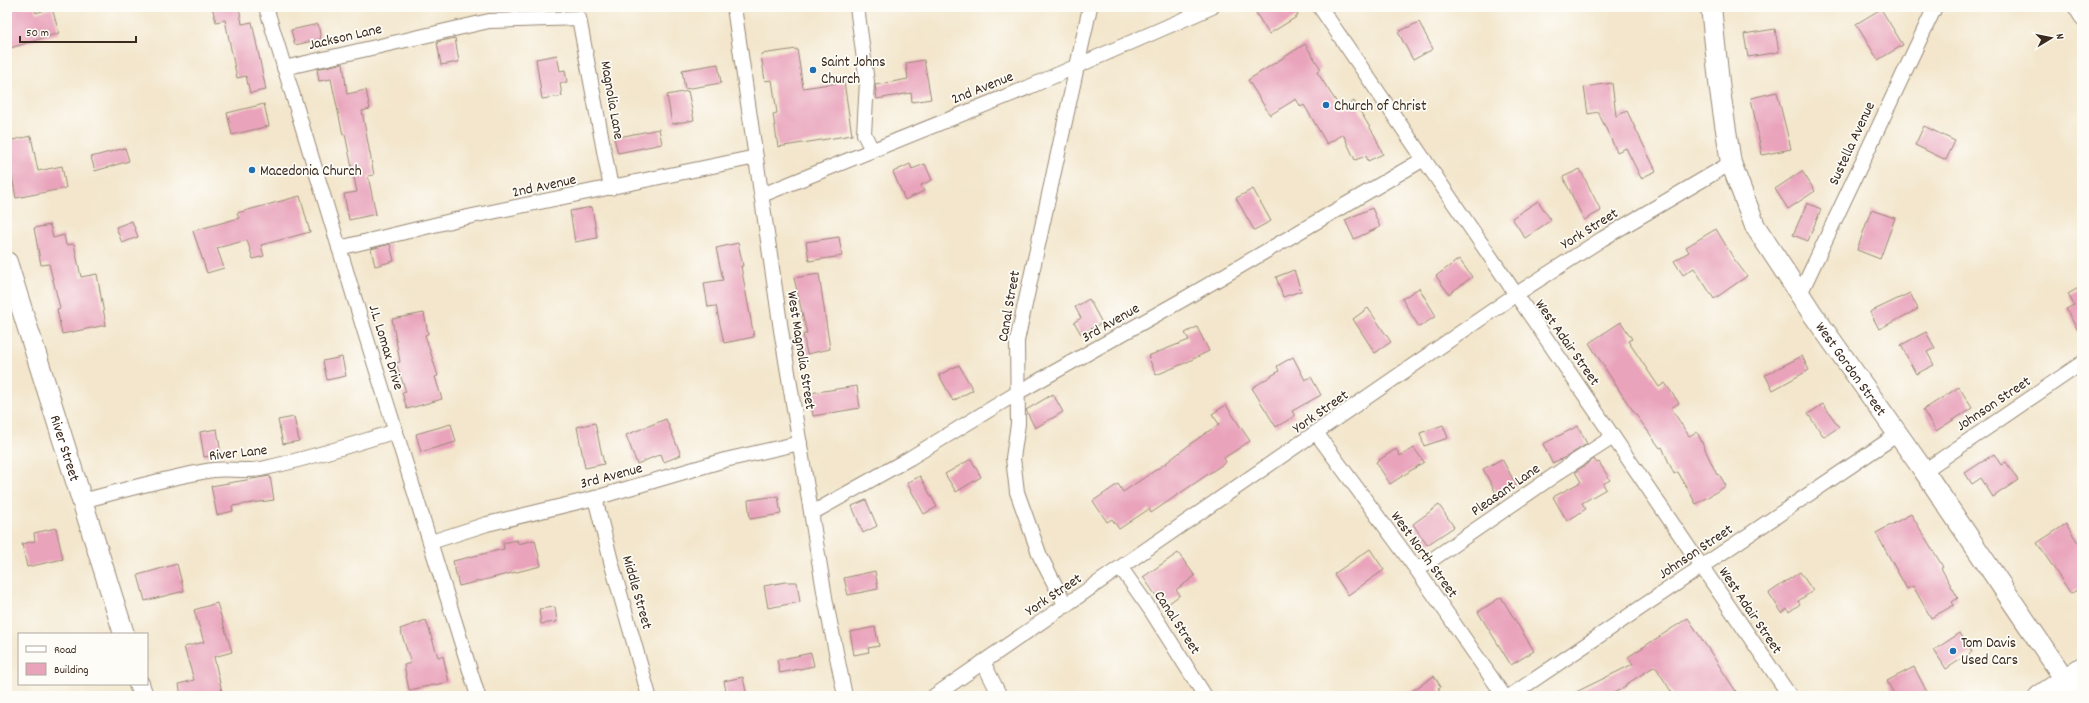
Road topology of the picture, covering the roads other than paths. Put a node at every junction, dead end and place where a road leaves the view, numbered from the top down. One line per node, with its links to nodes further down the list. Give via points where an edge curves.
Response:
1 (266, 7): 13 (street, J.L. Lomax Drive)
2 (734, 7): 15 (street, West Magnolia Street)
3 (858, 7): 14 (street, via 867,82 864,134)
4 (1090, 7): 12 (street, Canal Street)
5 (1212, 7): 12 (street, 2nd Avenue)
6 (1320, 7): 16 (street, West Adair Street)
7 (1711, 7): 17 (street, West Gordon Street)
8 (1935, 7): 22 (street, Sustella Avenue)
9 (2075, 7): 11 (street)
10 (579, 18): 13 (street, Jackson Lane, via 489,21); 18 (street, Magnolia Lane)
11 (2082, 18)
12 (1078, 66): 14 (street, 2nd Avenue); 25 (street, Canal Street, via 1017,341)
13 (284, 68): 20 (street, J.L. Lomax Drive)
14 (872, 150): 19 (street, 2nd Avenue)
15 (756, 157): 18 (street, 2nd Avenue); 19 (street, West Magnolia Street)
16 (1424, 159): 23 (street, West Adair Street); 25 (street, 3rd Avenue)
17 (1731, 163): 22 (street, West Gordon Street, via 1755,226); 23 (street, York Street, via 1602,239)
18 (611, 188): 20 (street, 2nd Avenue, via 463,218)
19 (762, 195): 30 (street, West Magnolia Street)
20 (339, 248): 26 (street, J.L. Lomax Drive)
21 (7, 262): 33 (street, River Street)
22 (1800, 294): 28 (street, West Gordon Street)
23 (1515, 295): 27 (street, York Street); 29 (street, West Adair Street)
24 (2082, 363): 31 (street, Johnson Street)
25 (1018, 393): 34 (street, 3rd Avenue); 39 (street, Canal Street, via 1018,424 1013,458 1017,492 1040,556)
26 (396, 430): 33 (street, River Lane, via 352,445 260,469 215,470 186,475); 35 (street, J.L. Lomax Drive)
27 (1317, 434): 37 (street, York Street); 38 (street, West North Street)
28 (1898, 434): 31 (street, West Gordon Street); 36 (street, Johnson Street)
29 (1614, 437): 36 (street, West Adair Street); 38 (street, Pleasant Lane)
30 (800, 443): 32 (street, 3rd Avenue, via 725,460); 34 (street, West Magnolia Street)
31 (1924, 471): 43 (street, West Gordon Street)
32 (595, 498): 35 (street, 3rd Avenue, via 487,524); 47 (street, Middle Street)
33 (82, 501): 40 (street, River Street)
34 (812, 513): 48 (street, West Magnolia Street, via 826,604)
35 (431, 542): 46 (street, J.L. Lomax Drive)
36 (1702, 567): 53 (street, Johnson Street); 54 (street, West Adair Street)
37 (1121, 568): 39 (street, York Street); 51 (street, Canal Street)
38 (1417, 570): 52 (street, West North Street)
39 (1066, 606): 41 (street, York Street)
40 (124, 633)
41 (983, 662): 49 (street, York Street); 50 (street)
42 (2082, 667): 43 (street)
43 (2064, 679): 55 (street); 56 (street, West Gordon Street)
44 (139, 685): 45 (street)
45 (143, 696)
46 (478, 696)
47 (649, 696)
48 (845, 696)
49 (934, 696)
50 (1000, 696)
51 (1205, 696)
52 (1504, 696)
53 (1510, 696)
54 (1790, 696)
55 (2039, 696)
56 (2076, 696)

